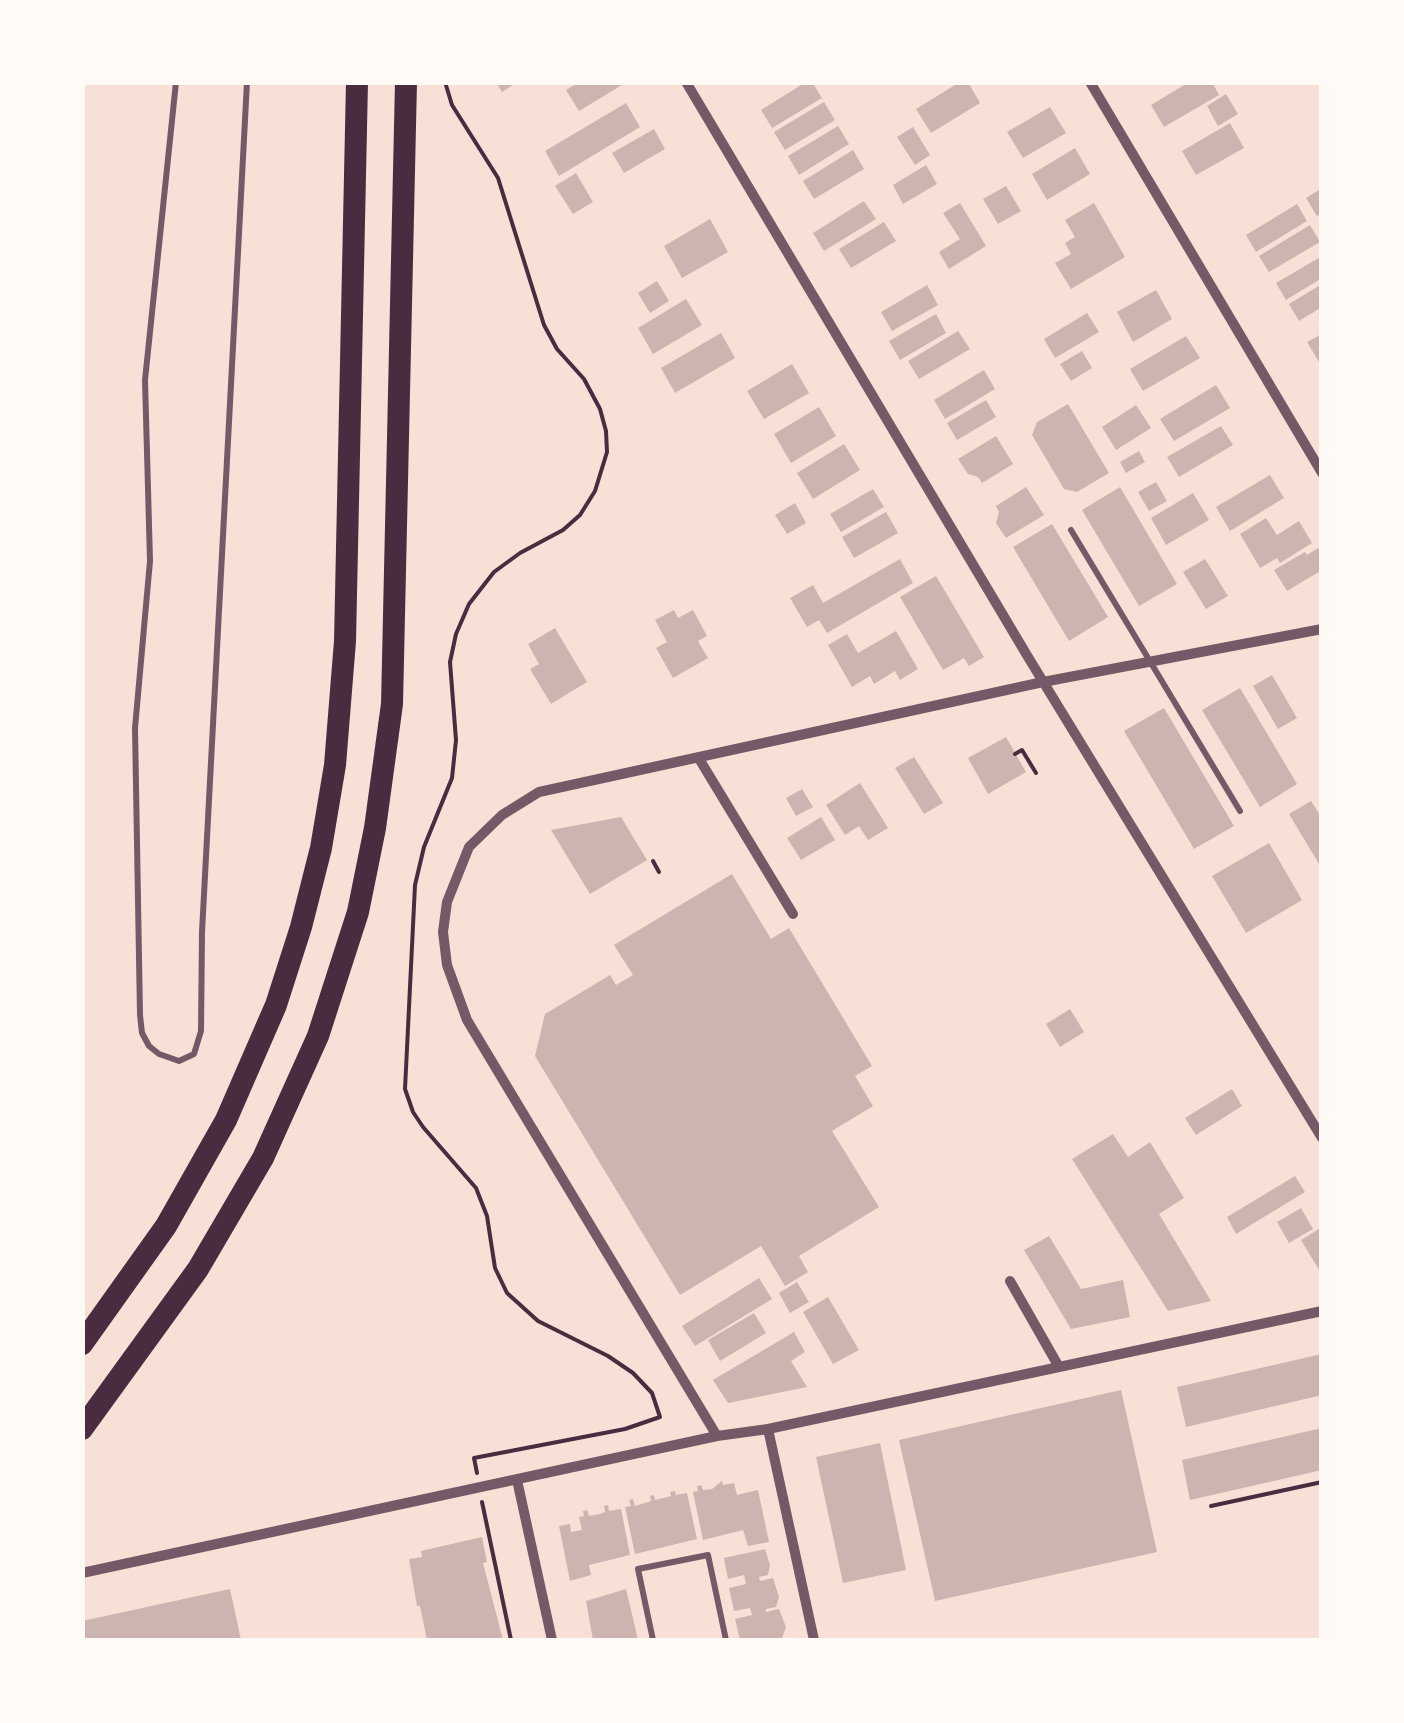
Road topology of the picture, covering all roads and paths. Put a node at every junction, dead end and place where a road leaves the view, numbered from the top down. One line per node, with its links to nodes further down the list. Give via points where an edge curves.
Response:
1 (176, 82): 2 (lane, via 145,380 150,561 135,728 142,1032 158,1054 180,1060 194,1054 201,1031)
2 (247, 82)
3 (357, 82): 25 (highway, via 345,641 320,848 290,966 232,1107 166,1226)
4 (406, 82): 27 (highway, via 392,704 358,912 318,1036 264,1158 198,1269)
5 (446, 82): 30 (path, via 452,105 498,178 544,325 600,409 607,452 596,491 580,515 494,572 456,634 450,662 452,778 414,885 406,1088 423,1127 480,1197 507,1293 538,1321 633,1372 652,1393 660,1417 474,1458)
6 (686, 82): 12 (street)
7 (1090, 82): 8 (street)
8 (1322, 473)
9 (1071, 530): 11 (lane)
10 (1322, 628): 11 (street)
11 (1150, 662): 12 (street); 18 (lane)
12 (1043, 682): 14 (street); 22 (street)
13 (1015, 754): 15 (path, via 1022,750)
14 (698, 757): 21 (street); 29 (street, via 539,792 502,814 469,848 447,902 443,932 447,966 467,1020)
15 (1030, 763): 16 (path); 17 (path)
16 (1023, 768)
17 (1036, 773)
18 (1240, 811)
19 (653, 861): 20 (path)
20 (659, 872)
21 (793, 914)
22 (1322, 1138)
23 (1010, 1281): 26 (street)
24 (1322, 1311): 26 (street)
25 (82, 1344)
26 (1060, 1367): 28 (street)
27 (82, 1429)
28 (768, 1429): 29 (street); 40 (street)
29 (717, 1436): 31 (street)
30 (478, 1475)
31 (517, 1480): 35 (street); 37 (street)
32 (1322, 1482): 33 (path)
33 (1211, 1506)
34 (484, 1513): 36 (path)
35 (82, 1573)
36 (512, 1640)
37 (552, 1640)
38 (653, 1640): 39 (lane, via 638,1569 708,1555)
39 (726, 1640)
40 (814, 1640)

